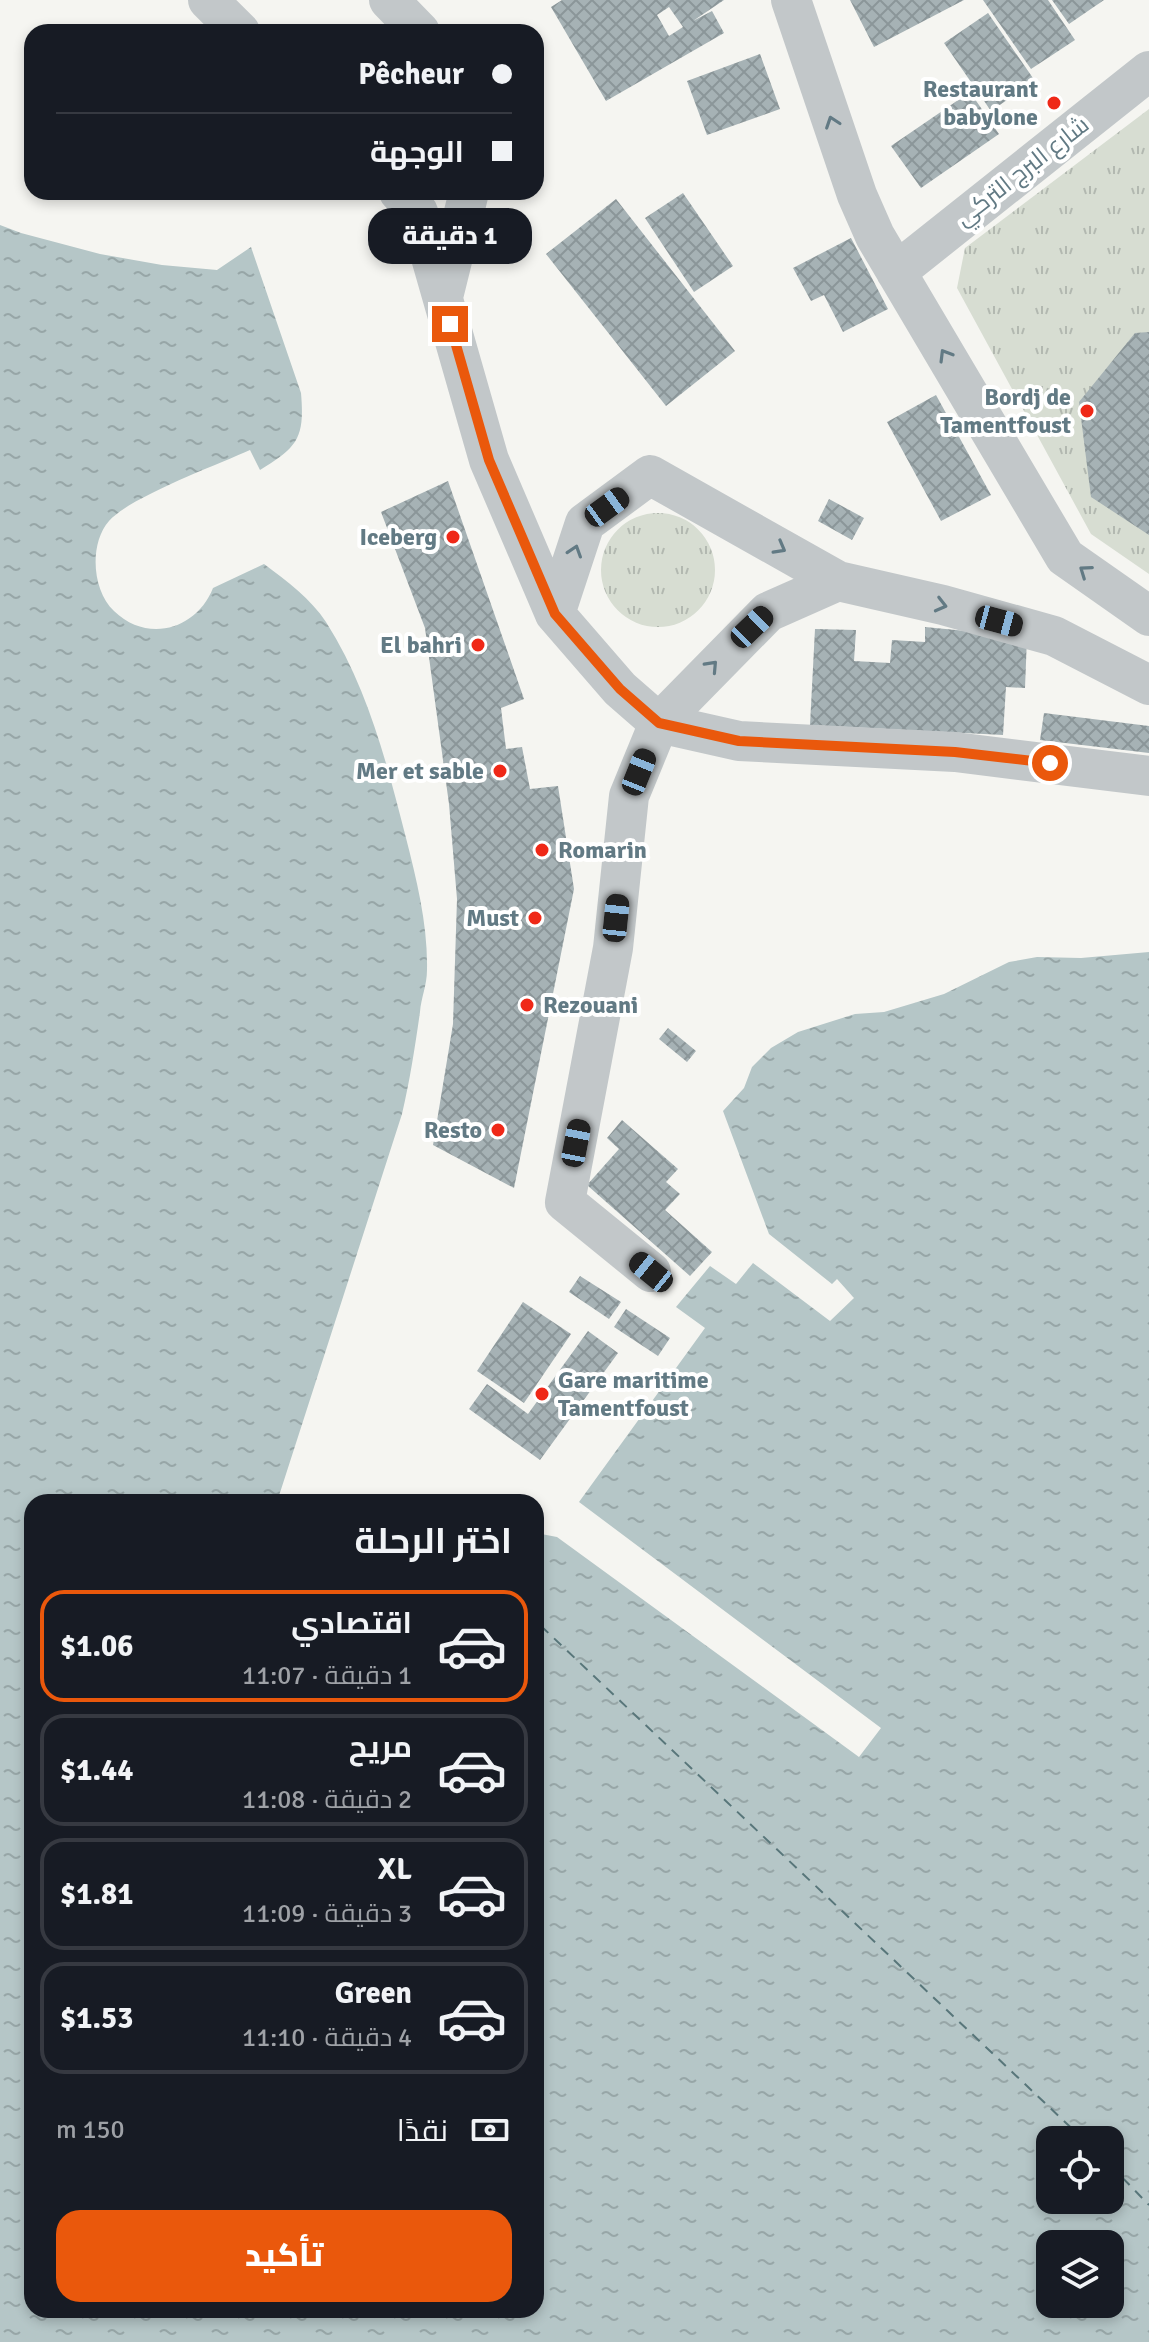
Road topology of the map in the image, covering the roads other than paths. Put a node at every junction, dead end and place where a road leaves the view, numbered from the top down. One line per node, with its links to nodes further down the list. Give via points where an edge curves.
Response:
1 (208, 0): 4 (street)
2 (389, 0): 5 (street)
3 (791, 0): 9 (street, one-way to 3, via 857,195)
4 (232, 24)
5 (412, 24)
6 (1149, 71): 9 (street, شارع البرج التركي)
7 (407, 200): 10 (street, via 418,212)
8 (467, 200): 10 (street)
9 (896, 272): 13 (street, one-way to 9, via 1065,557)
10 (443, 297): 12 (street, via 489,460)
11 (838, 581): 12 (street, one-way to 11, via 585,523 650,475); 14 (street, one-way to 14, via 1054,636); 15 (street, one-way to 11, via 768,612)
12 (555, 614): 15 (street, via 620,689)
13 (1149, 616)
14 (1149, 685)
15 (659, 723): 16 (street, via 739,741 955,752); 17 (street, via 629,796 613,948 565,1202)
16 (1149, 776)
17 (651, 1272)

